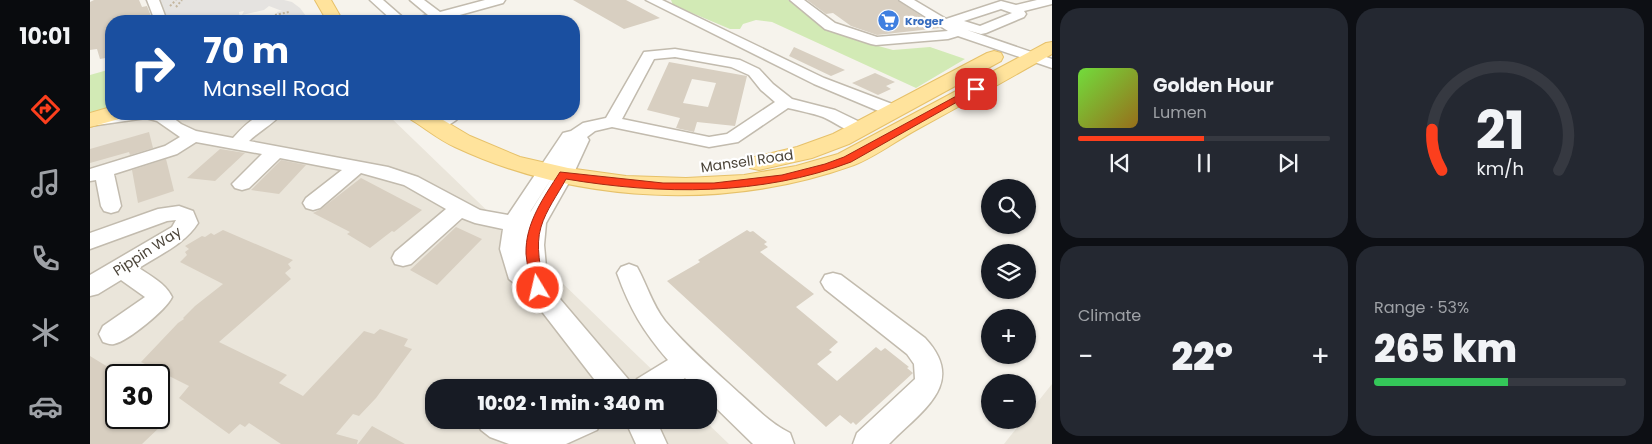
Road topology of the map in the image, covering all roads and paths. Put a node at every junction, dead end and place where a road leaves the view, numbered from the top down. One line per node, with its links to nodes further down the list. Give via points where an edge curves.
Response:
1 (153, 0): 20 (street)
2 (176, 0): 15 (path)
3 (182, 0): 14 (path)
4 (323, 0): 21 (main road)
5 (376, 0): 22 (street)
6 (416, 0): 23 (street)
7 (500, 0): 13 (street)
8 (652, 0): 30 (street, via 819,81)
9 (796, 0): 26 (street, via 830,26 876,41)
10 (905, 0): 25 (street)
11 (1052, 0): 16 (street)
12 (447, 2): 17 (street)
13 (483, 2): 17 (street)
14 (176, 7)
15 (167, 9)
16 (1016, 9): 25 (street, via 1001,5); 25 (street, via 1020,14 981,30)
17 (460, 11): 24 (street)
18 (290, 12): 19 (path)
19 (275, 14)
20 (159, 15)
21 (332, 15)
22 (394, 15)
23 (435, 15)
24 (445, 15)
25 (945, 23): 26 (street)
26 (960, 32): 27 (street)
27 (1035, 46): 28 (main road, Mansell Road); 30 (main road, Mansell Road); 44 (main road, Mansell Road, via 864,152 828,166)
28 (1052, 46)
29 (786, 102): 37 (street, via 732,138 709,142); 37 (street, via 754,72 734,63 676,53 649,55); 38 (street, via 829,114)
30 (894, 111): 38 (main road, Mansell Road)
31 (105, 116): 36 (main road)
32 (105, 119): 36 (street)
33 (170, 120): 39 (street, via 173,126)
34 (264, 120): 40 (street)
35 (442, 120): 42 (main road, Mansell Road, via 474,147 519,164)
36 (90, 121)
37 (612, 122): 42 (street, via 590,127)
38 (860, 129): 44 (main road, Mansell Road)
39 (194, 136): 40 (street); 45 (street, via 171,150)
40 (236, 145): 41 (street)
41 (275, 152): 43 (street); 46 (street)
42 (563, 159): 44 (main road, Mansell Road, via 600,181 663,186 714,186); 50 (street, via 521,210)
43 (357, 167): 47 (street); 49 (street, via 411,181)
44 (758, 172)
45 (97, 173): 48 (street)
46 (242, 184)
47 (313, 203)
48 (110, 206)
49 (461, 208): 50 (street, via 475,216); 52 (street)
50 (524, 227): 59 (street, via 511,249 517,272 538,288)
51 (90, 241): 53 (street, Pippin Way, via 165,214 186,216 187,223 180,232)
52 (402, 258)
53 (121, 268): 56 (street, Pippin Way); 57 (street, via 160,297)
54 (629, 273): 58 (street, via 639,300 656,328)
55 (833, 282): 66 (street, via 916,346 927,358 931,372 928,384)
56 (90, 287)
57 (112, 334)
58 (687, 362): 60 (street); 65 (street, via 757,428)
59 (611, 379)
60 (661, 379)
61 (508, 429): 62 (street, via 533,434)
62 (563, 429)
63 (644, 429): 64 (street)
64 (652, 444)
65 (779, 444)
66 (868, 444)

